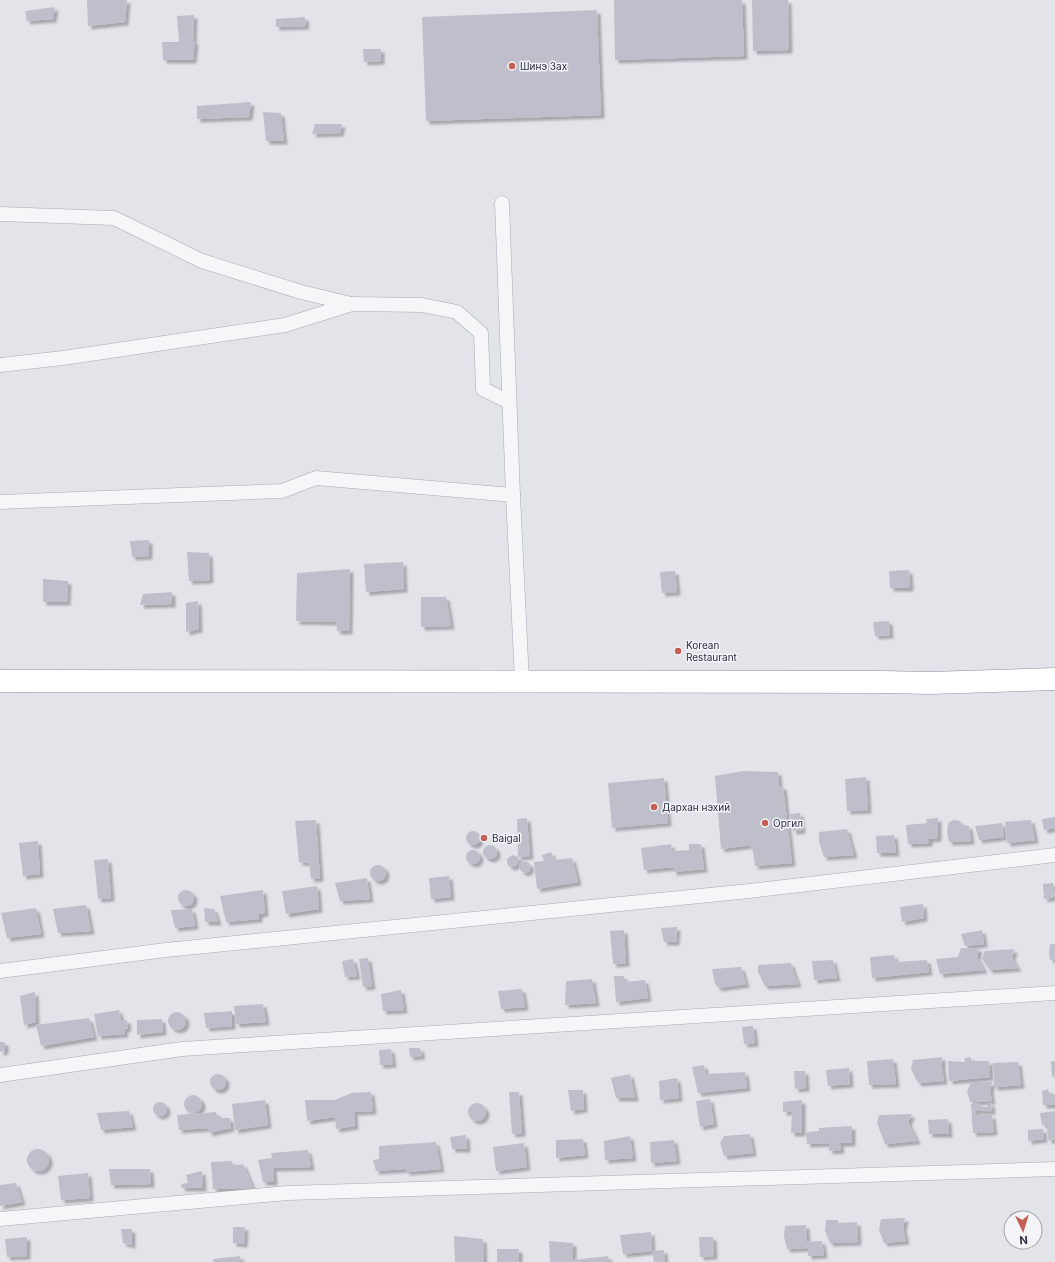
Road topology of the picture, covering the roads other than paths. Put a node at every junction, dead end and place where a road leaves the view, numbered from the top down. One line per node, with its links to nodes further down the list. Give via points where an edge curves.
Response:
1 (502, 202): 5 (street)
2 (0, 214): 3 (street, via 114,218 202,262 301,292)
3 (352, 304): 4 (street, via 285,325 64,358); 5 (street, via 422,305 457,312 481,333 483,389)
4 (0, 364)
5 (509, 402): 6 (street)
6 (513, 495): 7 (street, via 316,478 282,491); 10 (street)
7 (0, 502)
8 (1055, 679): 10 (highway, via 930,683)
9 (0, 681): 10 (highway)
10 (522, 681)
11 (1055, 855): 12 (street, via 749,891 166,950)
12 (0, 971)
13 (1055, 993): 14 (street, via 182,1049)
14 (0, 1075)
15 (1055, 1169): 16 (street, via 288,1193)
16 (0, 1219)

